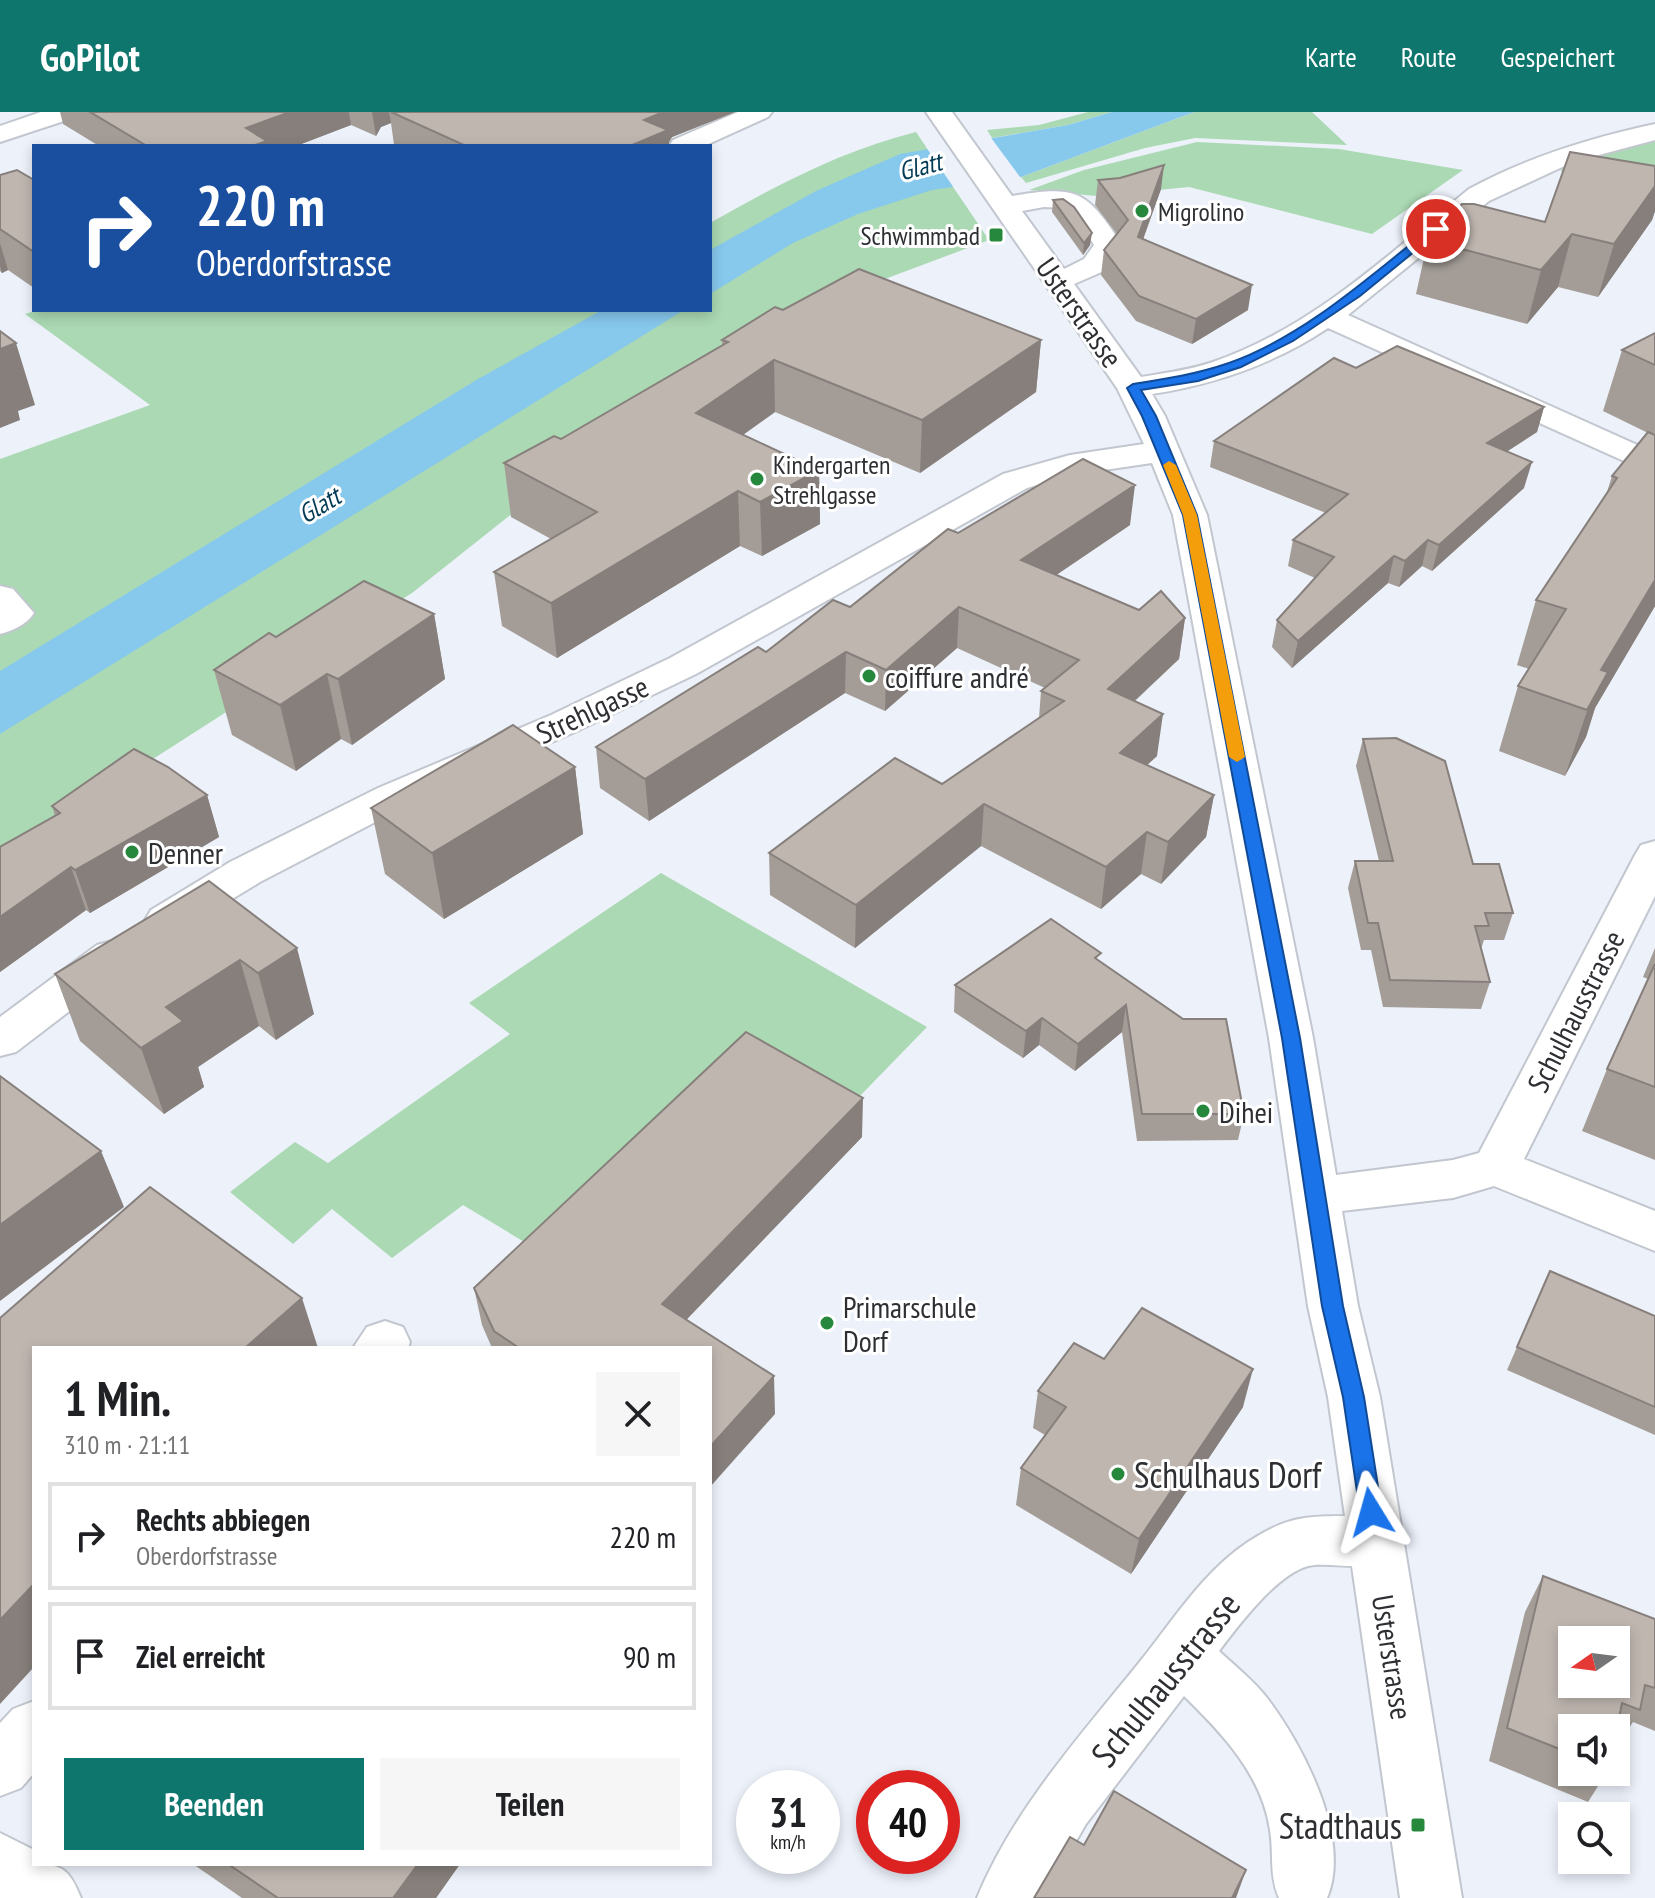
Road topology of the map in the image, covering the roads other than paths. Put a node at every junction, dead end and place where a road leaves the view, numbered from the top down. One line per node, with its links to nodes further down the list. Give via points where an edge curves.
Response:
1 (67, 112): 5 (street)
2 (759, 112): 6 (street)
3 (939, 112): 9 (street, Usterstrasse)
4 (1655, 132): 7 (street, via 1586,148)
5 (0, 134)
6 (687, 144)
7 (1523, 172): 8 (street); 11 (street, via 1479,195)
8 (1556, 185)
9 (999, 197): 10 (street, Usterstrasse); 10 (street, via 1073,202 1108,245 1092,268)
10 (1057, 280): 12 (street, Usterstrasse)
11 (1325, 316): 12 (street, via 1237,365 1193,379); 14 (street)
12 (1133, 388): 13 (street, Usterstrasse)
13 (1164, 452): 16 (street, Strehlgasse, via 1089,460 1015,481 683,666 392,797 245,872 122,948); 18 (street, Usterstrasse, via 1190,515 1288,1022)
14 (1655, 465)
15 (1655, 855): 17 (street, Schulhausstrasse)
16 (0, 1040)
17 (1496, 1167): 18 (street, via 1453,1179); 19 (street)
18 (1315, 1196): 20 (street, Usterstrasse)
19 (1655, 1232)
20 (1375, 1541): 21 (street, Schulhausstrasse, via 1302,1541 1266,1561 1225,1598); 28 (street, Usterstrasse)
21 (1182, 1654): 25 (street, via 1244,1715 1274,1757 1301,1829); 27 (street, Schulhausstrasse, via 1065,1803)
22 (32, 1731): 23 (street)
23 (0, 1767)
24 (0, 1864): 26 (street)
25 (1303, 1882)
26 (50, 1898)
27 (1008, 1898)
28 (1431, 1898)

